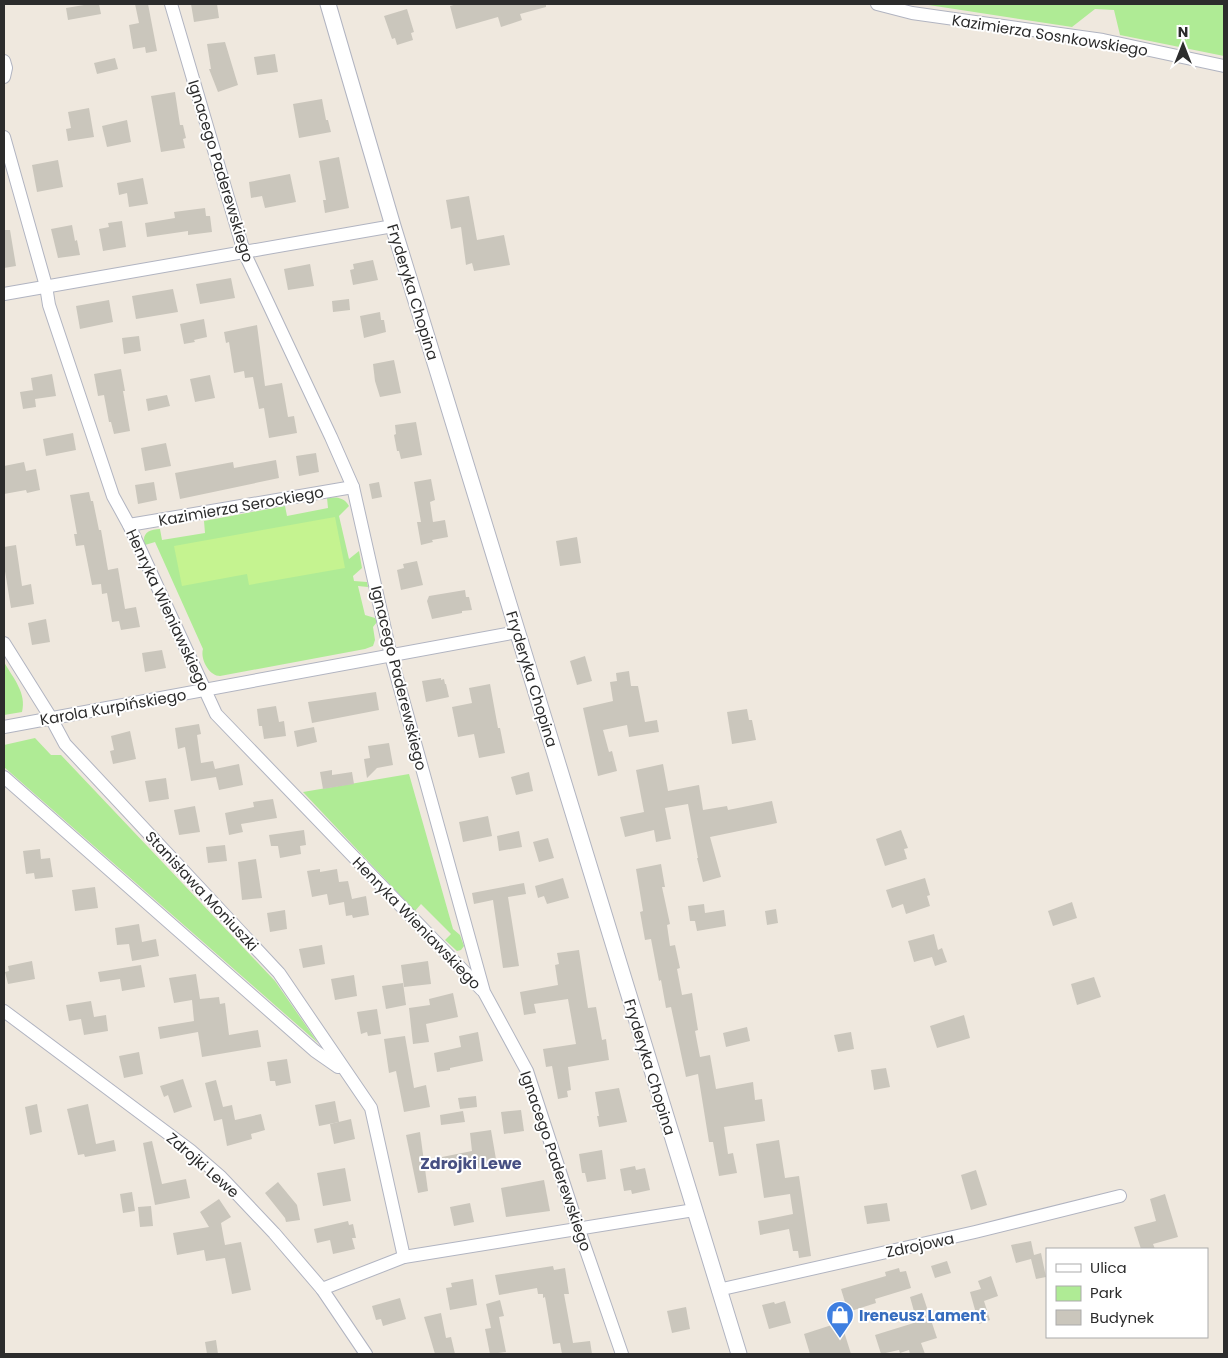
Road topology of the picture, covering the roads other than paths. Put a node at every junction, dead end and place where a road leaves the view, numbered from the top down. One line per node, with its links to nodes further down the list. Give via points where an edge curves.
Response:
1 (171, 4): 9 (street, Ignacego Paderewskiego)
2 (328, 4): 8 (street, Fryderyka Chopina)
3 (877, 4): 5 (street, Kazimierza Sosnkowskiego, via 912,13 1103,40)
4 (4, 61): 6 (street)
5 (1224, 66)
6 (4, 78)
7 (4, 137): 10 (street, Henryka Wieniawskiego)
8 (393, 226): 9 (street); 14 (street, Fryderyka Chopina)
9 (244, 252): 10 (street); 12 (street, Ignacego Paderewskiego)
10 (46, 286): 11 (street); 13 (street, Henryka Wieniawskiego, via 49,305 113,496)
11 (4, 294)
12 (352, 487): 13 (street, Kazimierza Serockiego); 16 (street, Ignacego Paderewskiego)
13 (129, 525): 17 (street, Henryka Wieniawskiego)
14 (517, 632): 16 (street, Karola Kurpińskiego); 25 (street, Fryderyka Chopina)
15 (4, 644): 18 (street, Stanisława Moniuszki)
16 (390, 656): 17 (street, Karola Kurpińskiego); 21 (street, Ignacego Paderewskiego)
17 (206, 691): 18 (street, Karola Kurpińskiego); 21 (street, Henryka Wieniawskiego, via 216,714)
18 (52, 718): 19 (street, Karola Kurpińskiego); 23 (street, Stanisława Moniuszki, via 65,744 279,973)
19 (4, 727)
20 (4, 777): 23 (street, Stanisława Moniuszki, via 315,1051)
21 (484, 992): 26 (street, Ignacego Paderewskiego, via 527,1071)
22 (4, 1012): 28 (street, Zdrojki Lewe, via 190,1150 221,1177)
23 (345, 1071): 27 (street, Stanisława Moniuszki, via 371,1108)
24 (1120, 1196): 29 (street, Zdrojowa)
25 (694, 1210): 26 (street); 29 (street, Fryderyka Chopina)
26 (579, 1230): 27 (street); 31 (street, Ignacego Paderewskiego)
27 (404, 1257): 28 (street)
28 (322, 1289): 30 (street, Zdrojki Lewe)
29 (718, 1290): 32 (street, Fryderyka Chopina)
30 (366, 1354)
31 (622, 1354)
32 (739, 1354)

